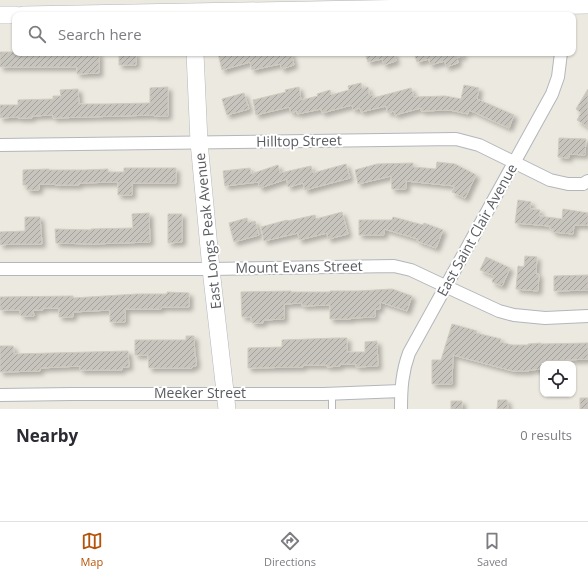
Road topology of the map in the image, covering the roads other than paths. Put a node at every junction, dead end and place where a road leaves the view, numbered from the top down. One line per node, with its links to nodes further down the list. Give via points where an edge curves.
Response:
1 (433, 4): 3 (street); 4 (street)
2 (588, 5): 3 (street)
3 (561, 7)
4 (193, 9): 5 (street)
5 (108, 12)
6 (0, 15): 7 (street)
7 (12, 15)
8 (195, 56): 10 (street, East Longs Peak Avenue)
9 (561, 56): 12 (street, East Saint Clair Avenue, via 552,94)
10 (199, 142): 11 (street, Hilltop Street); 12 (street, Hilltop Street, via 456,139); 15 (street, East Longs Peak Avenue)
11 (0, 145)
12 (514, 162): 13 (street, Hilltop Street, via 550,180 568,184 583,184); 16 (street, East Saint Clair Avenue)
13 (588, 181)
14 (0, 269): 15 (street, Mount Evans Street)
15 (211, 269): 16 (street, Mount Evans Street, via 394,266 411,270); 21 (street, East Longs Peak Avenue)
16 (446, 286): 17 (street, Mount Evans Street, via 499,311 514,315 545,318); 18 (street, East Saint Clair Avenue, via 409,353 404,367)
17 (588, 316)
18 (401, 391): 19 (street, Meeker Street); 23 (street, East Saint Clair Avenue)
19 (332, 394): 21 (street, Meeker Street); 22 (lane)
20 (0, 396): 21 (street, Meeker Street, via 72,394)
21 (226, 401)
22 (332, 409)
23 (401, 409)

